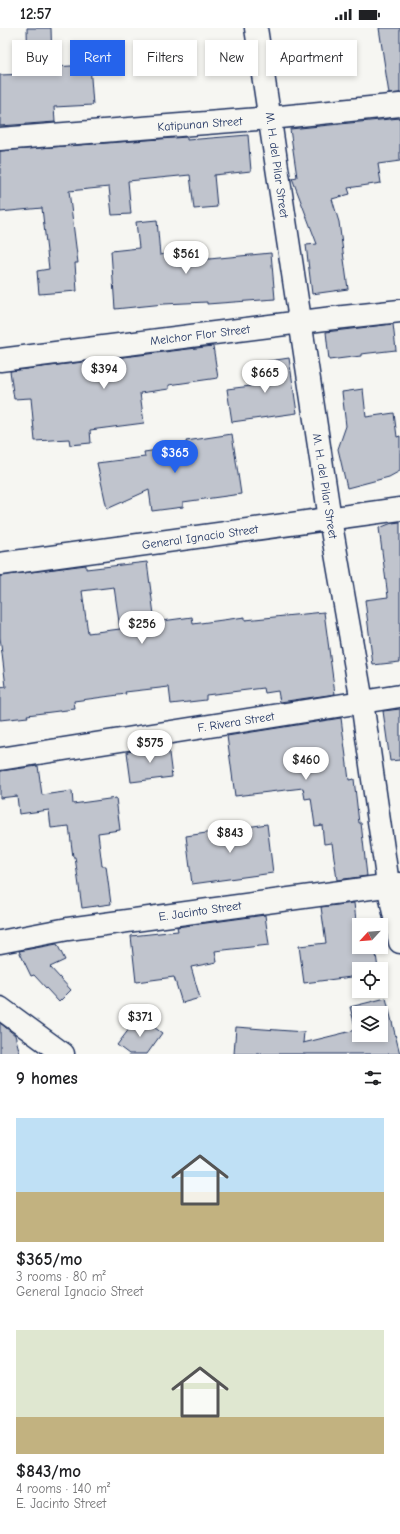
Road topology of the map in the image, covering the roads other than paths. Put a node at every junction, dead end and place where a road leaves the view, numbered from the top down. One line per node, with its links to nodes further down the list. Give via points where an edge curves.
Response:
1 (256, 28): 3 (street, M. H. del Pilar Street)
2 (400, 105): 3 (street, Katipunan Street)
3 (270, 118): 4 (street, Katipunan Street); 6 (street, M. H. del Pilar Street)
4 (0, 139)
5 (400, 311): 6 (street, Melchor Flor Street)
6 (300, 322): 7 (street, Melchor Flor Street); 9 (street, M. H. del Pilar Street)
7 (0, 360)
8 (400, 509): 9 (street, General Ignacio Street)
9 (330, 519): 10 (street, General Ignacio Street); 12 (street, M. H. del Pilar Street)
10 (0, 564)
11 (400, 696): 12 (street, F. Rivera Street)
12 (362, 702): 13 (street, F. Rivera Street); 14 (street, M. H. del Pilar Street)
13 (0, 759)
14 (394, 884): 15 (street, E. Jacinto Street, via 68,929); 16 (street, M. H. del Pilar Street)
15 (0, 942)
16 (400, 942)
17 (1, 1010): 18 (street)
18 (63, 1054)

